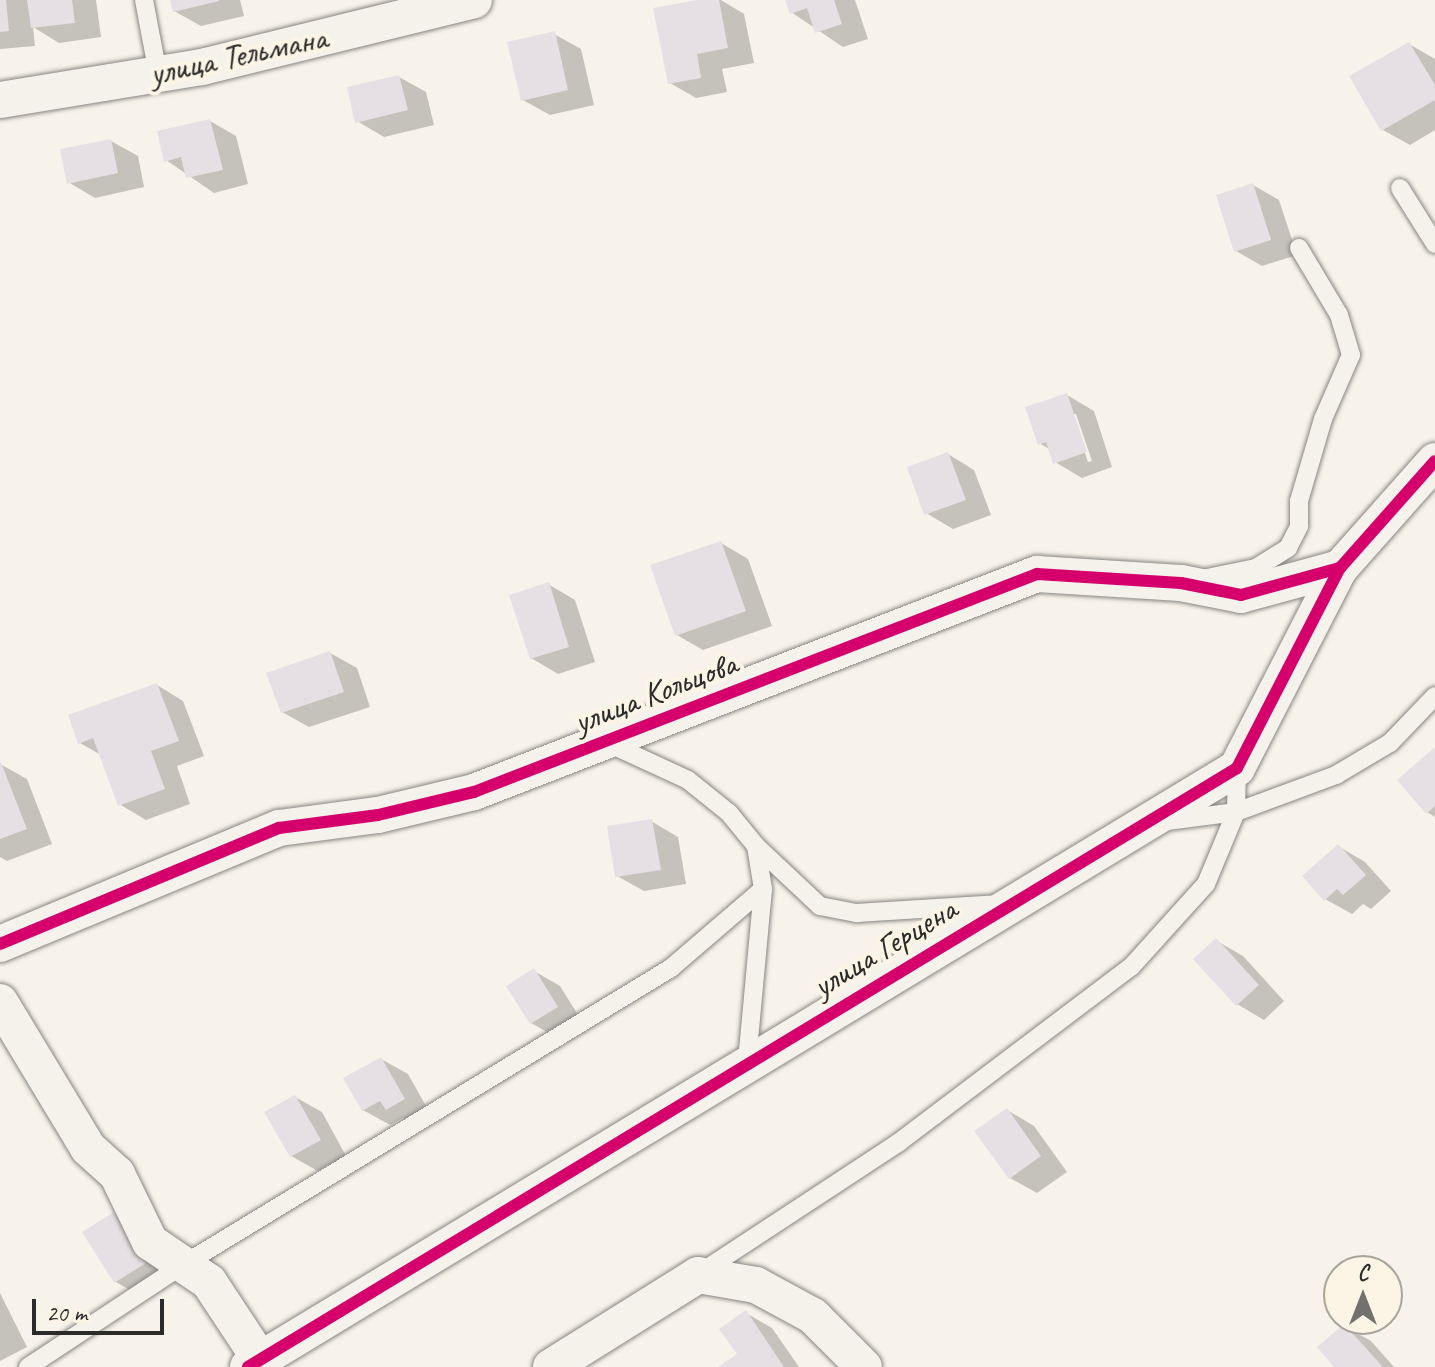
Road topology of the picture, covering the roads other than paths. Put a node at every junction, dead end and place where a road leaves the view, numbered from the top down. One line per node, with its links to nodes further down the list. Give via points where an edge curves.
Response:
1 (144, 0): 3 (lane)
2 (474, 0): 3 (street, улица Тельмана)
3 (158, 74): 4 (street, улица Тельмана)
4 (0, 100)
5 (1400, 188): 6 (lane)
6 (1435, 244)
7 (1299, 248): 10 (lane, via 1339,315 1351,355 1306,474 1299,526 1288,548 1256,568)
8 (1435, 461): 9 (street)
9 (1340, 568): 10 (street, улица Кольцова, via 1241,595); 13 (street)
10 (1181, 583): 12 (street, улица Кольцова, via 1037,574)
11 (1435, 696): 14 (lane, via 1390,743 1336,775)
12 (605, 741): 16 (lane, via 688,780 729,813); 19 (street, улица Кольцова, via 474,792 378,815 279,828)
13 (1237, 768): 14 (lane); 15 (street, улица Герцена)
14 (1236, 812): 15 (lane); 23 (lane, via 1206,884 1131,967 898,1143)
15 (1145, 823): 18 (street, улица Герцена)
16 (756, 846): 17 (lane); 18 (lane, via 820,906 857,913)
17 (763, 889): 21 (lane); 22 (lane, via 671,968)
18 (1012, 903): 21 (street, улица Герцена)
19 (0, 944)
20 (0, 1002): 22 (street, via 88,1148 117,1174 150,1242)
21 (747, 1062): 24 (street, улица Герцена)
22 (186, 1263): 24 (street, via 209,1282); 25 (lane)
23 (698, 1275): 26 (street); 27 (street, via 756,1285 813,1316)
24 (257, 1364)
25 (28, 1367)
26 (551, 1367)
27 (864, 1367)

